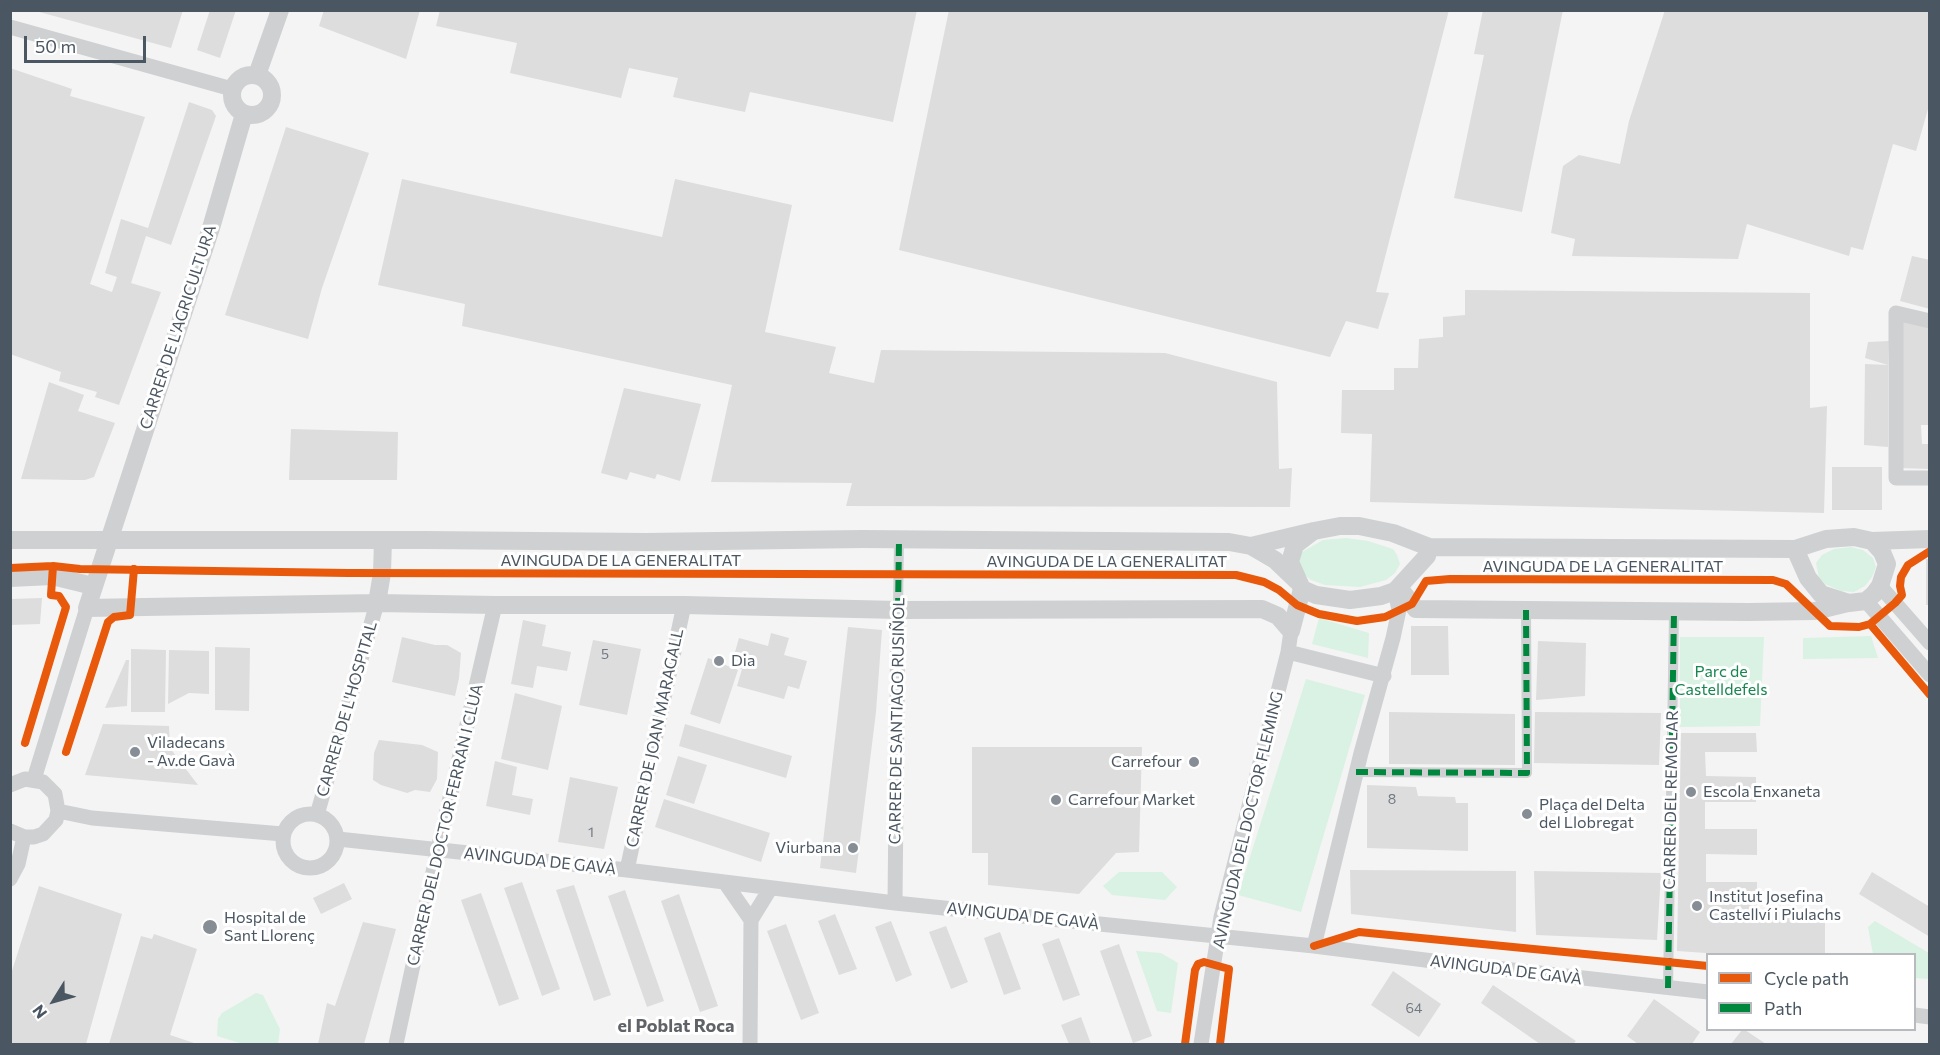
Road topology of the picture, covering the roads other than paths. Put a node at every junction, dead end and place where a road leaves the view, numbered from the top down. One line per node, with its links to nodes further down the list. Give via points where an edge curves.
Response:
1 (280, 10): 3 (street)
2 (10, 27): 4 (street)
3 (258, 75): 4 (street, via 245,76); 5 (street, via 268,82 271,101 257,115)
4 (232, 89): 5 (street, via 232,101)
5 (244, 114): 12 (street, CARRER DE L'AGRICULTURA)
6 (1929, 321): 7 (street, via 1896,313 1896,478)
7 (1929, 478)
8 (1314, 531): 9 (street, via 1359,526); 17 (street); 23 (street, via 1295,545 1290,562)
9 (1392, 533): 18 (street); 24 (street, via 1412,547 1414,562)
10 (1927, 539): 15 (street); 20 (street)
11 (10, 540): 12 (street, AVINGUDA DE LA GENERALITAT)
12 (111, 540): 13 (street, AVINGUDA DE LA GENERALITAT); 25 (street, CARRER DE L'AGRICULTURA)
13 (383, 540): 14 (street, AVINGUDA DE LA GENERALITAT); 28 (street)
14 (899, 540): 17 (street, AVINGUDA DE LA GENERALITAT, via 1149,540); 32 (street, CARRER DE SANTIAGO RUSIÑOL)
15 (1872, 541): 16 (street, via 1854,537); 20 (street)
16 (1817, 544): 19 (street, AVINGUDA DE LA GENERALITAT); 21 (street, via 1807,555)
17 (1251, 546): 23 (street, via 1275,560)
18 (1429, 547): 19 (street, AVINGUDA DE LA GENERALITAT); 24 (street, via 1427,556)
19 (1795, 549): 21 (street)
20 (1887, 564): 26 (street)
21 (1804, 568): 27 (street, via 1821,594)
22 (10, 578): 25 (street, via 52,576)
23 (1300, 585): 24 (street, via 1316,596 1350,600 1381,596); 35 (street)
24 (1401, 585): 33 (street, via 1416,609); 39 (street)
25 (93, 586): 31 (street, CARRER DE L'AGRICULTURA)
26 (1880, 586): 27 (street); 36 (street)
27 (1858, 602): 34 (street, via 1815,611); 38 (street)
28 (377, 603): 29 (street); 31 (street); 44 (street, CARRER DE L'HOSPITAL)
29 (495, 605): 30 (street); 48 (street, CARRER DEL DOCTOR FERRAN I CLUA)
30 (684, 605): 32 (street); 49 (street, CARRER DE JOAN MARAGALL)
31 (87, 608): 41 (street)
32 (897, 610): 35 (street, via 1262,609 1278,616); 53 (street, CARRER DE SANTIAGO RUSIÑOL)
33 (1527, 610): 34 (street); 40 (street, via 1527,773)
34 (1674, 612): 57 (street, CARRER DEL REMOLAR)
35 (1291, 631): 37 (street, AVINGUDA DEL DOCTOR FLEMING)
36 (1929, 643)
37 (1288, 652): 39 (street); 55 (street, AVINGUDA DEL DOCTOR FLEMING)
38 (1929, 675)
39 (1384, 676): 40 (street)
40 (1356, 772): 56 (street)
41 (34, 779): 42 (street); 43 (street, via 55,794)
42 (10, 785)
43 (58, 811): 45 (street, via 50,828 34,837); 46 (street, via 92,818)
44 (317, 814): 46 (street, via 300,815); 47 (street, via 332,825)
45 (17, 834): 50 (street, via 18,864)
46 (283, 834): 47 (street, via 286,855 306,869 327,863 334,855)
47 (338, 839): 48 (street, AVINGUDA DE GAVÀ)
48 (438, 849): 49 (street, AVINGUDA DE GAVÀ); 59 (street, CARRER DEL DOCTOR FERRAN I CLUA)
49 (627, 870): 51 (street, AVINGUDA DE GAVÀ)
50 (10, 879)
51 (726, 884): 52 (street, AVINGUDA DE GAVÀ); 54 (street)
52 (770, 889): 53 (street, AVINGUDA DE GAVÀ); 54 (street)
53 (895, 903): 55 (street, AVINGUDA DE GAVÀ)
54 (751, 920): 60 (street)
55 (1218, 937): 56 (street, AVINGUDA DE GAVÀ); 61 (street, AVINGUDA DEL DOCTOR FLEMING)
56 (1314, 946): 57 (street, AVINGUDA DE GAVÀ)
57 (1668, 988): 58 (street, AVINGUDA DE GAVÀ)
58 (1706, 992)
59 (396, 1044)
60 (750, 1044)
61 (1201, 1044)

